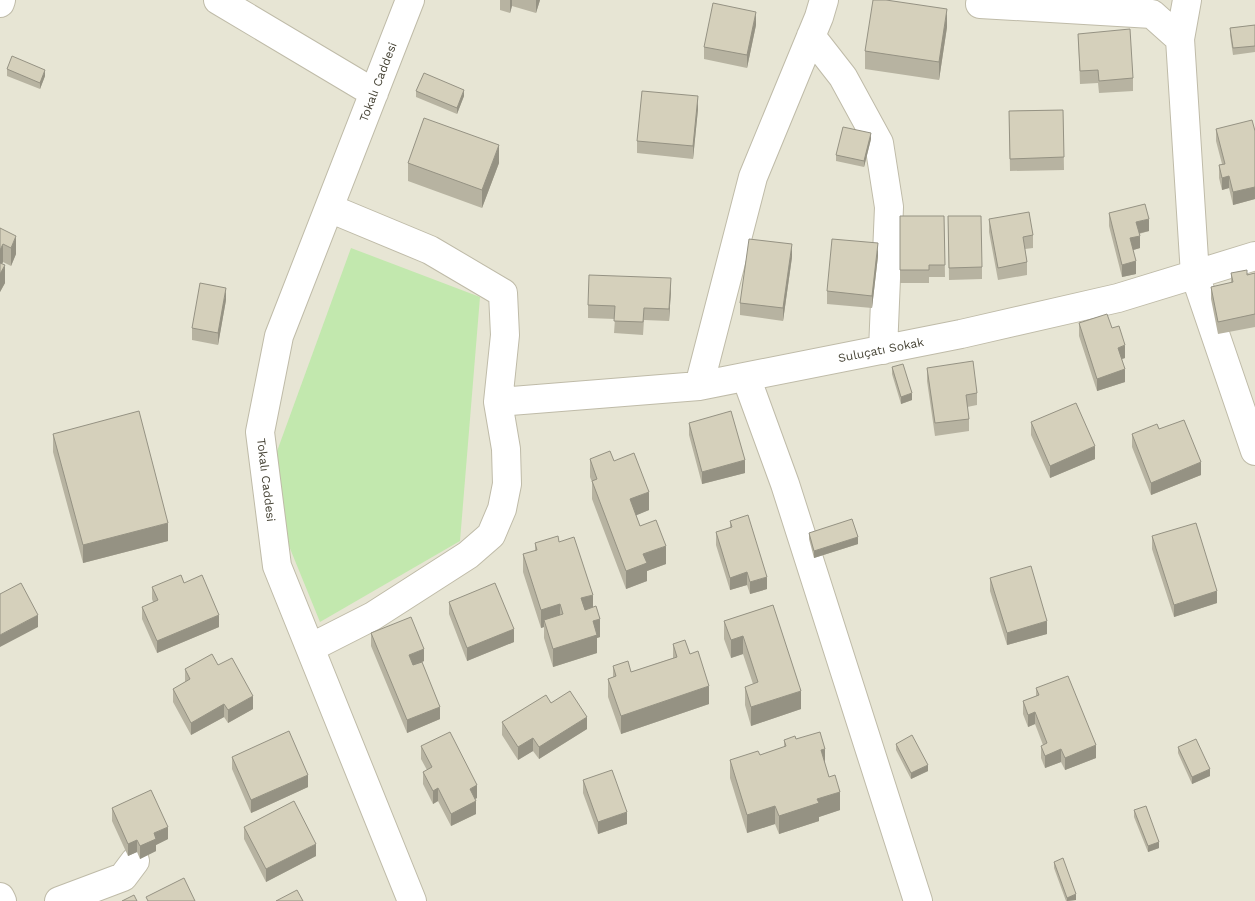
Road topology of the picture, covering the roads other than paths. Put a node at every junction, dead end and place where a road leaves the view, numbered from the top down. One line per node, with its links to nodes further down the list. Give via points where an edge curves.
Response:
1 (218, 0): 8 (street)
2 (410, 0): 8 (street, Tokalı Caddesi)
3 (824, 0): 6 (street)
4 (1188, 0): 7 (street)
5 (980, 4): 7 (street, via 1152,14)
6 (811, 36): 12 (street, via 843,77 879,143 889,207); 14 (street, via 753,177)
7 (1180, 40): 11 (street)
8 (374, 93): 9 (street, Tokalı Caddesi)
9 (329, 208): 15 (street, via 430,250 503,292 505,335); 17 (street, Tokalı Caddesi, via 279,336 260,432 277,566)
10 (1255, 256): 11 (street, Suluçatı Sokak)
11 (1195, 274): 12 (street, Suluçatı Sokak, via 1118,298); 16 (street)
12 (883, 350): 13 (street, Suluçatı Sokak)
13 (746, 377): 14 (street, Suluçatı Sokak); 23 (street, via 785,484)
14 (699, 386): 15 (street, Suluçatı Sokak)
15 (498, 402): 17 (street, via 506,450 507,484 502,509 491,535 468,555 372,616)
16 (1255, 451)
17 (310, 648): 22 (street, Tokalı Caddesi)
18 (135, 861): 21 (street, via 123,877)
19 (0, 897): 20 (street)
20 (2, 901)
21 (59, 901)
22 (412, 901)
23 (918, 901)

